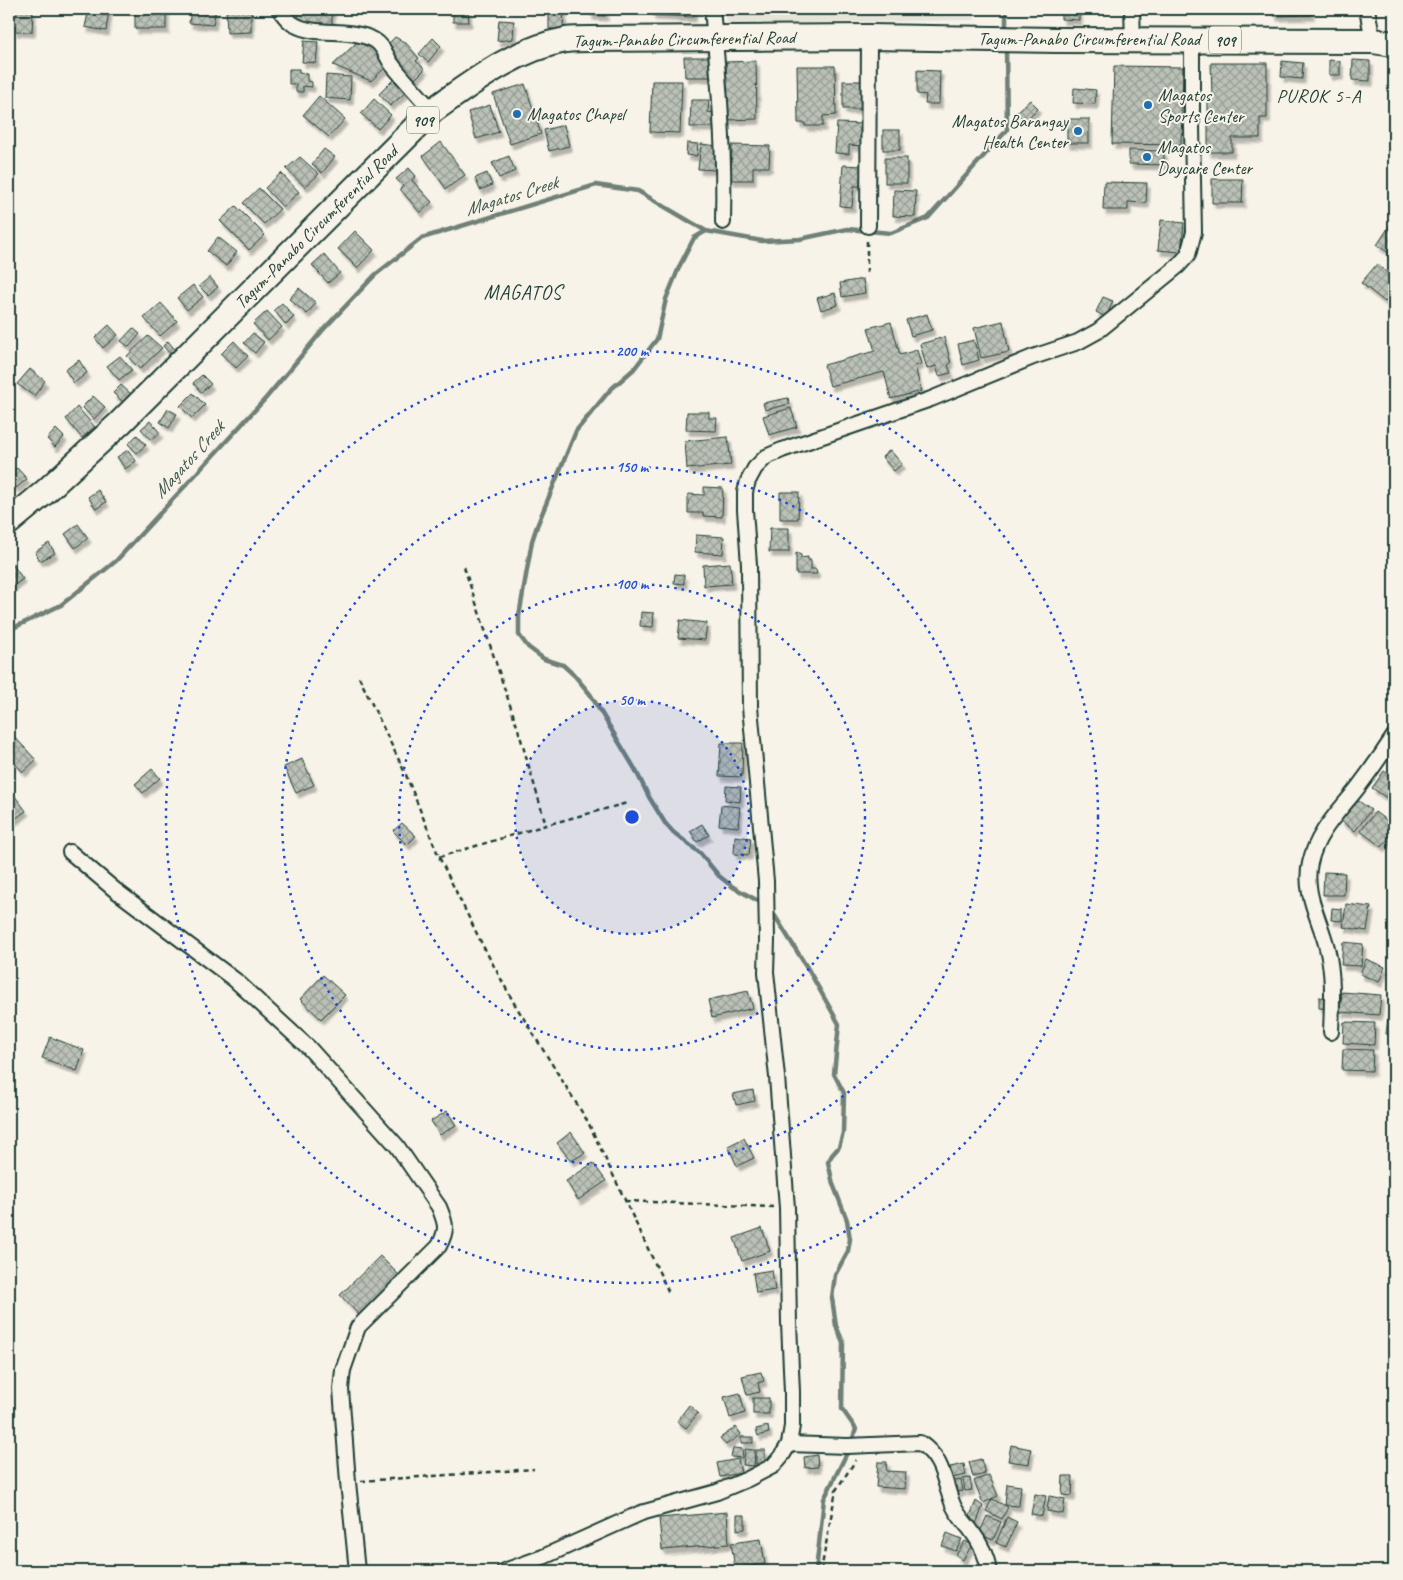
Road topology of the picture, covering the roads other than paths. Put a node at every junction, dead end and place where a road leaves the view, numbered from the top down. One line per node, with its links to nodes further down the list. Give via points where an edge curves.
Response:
1 (279, 9): 10 (street, via 296,26 363,36 378,43 394,68)
2 (712, 9): 6 (street)
3 (1132, 9): 7 (street)
4 (1367, 9): 9 (street)
5 (869, 37): 6 (highway, Tagum-Panabo Circumferential Road / 909); 7 (highway, Tagum-Panabo Circumferential Road / 909); 12 (street)
6 (715, 39): 10 (highway, Tagum-Panabo Circumferential Road / 909, via 566,40 509,60); 11 (street, via 722,127)
7 (1133, 40): 8 (highway, Tagum-Panabo Circumferential Road / 909)
8 (1192, 40): 9 (highway, Tagum-Panabo Circumferential Road / 909); 17 (street, via 1194,232 1188,255 1178,266 1098,331 1078,342 1033,357 931,400 782,450 755,468 748,481 745,510 750,582 750,707 766,881 766,972 786,1208 792,1392)
9 (1384, 42)
10 (432, 111): 13 (highway, Tagum-Panabo Circumferential Road / 909, via 120,423)
11 (723, 222)
12 (868, 226)
13 (9, 522)
14 (1393, 741): 16 (street, via 1322,832 1310,862 1308,886 1331,969)
15 (70, 852): 18 (street, via 235,980 309,1048 397,1146 439,1207 446,1226 440,1246 358,1327 343,1370 341,1390)
16 (1330, 1032)
17 (789, 1444): 19 (street, via 773,1466 748,1480 641,1513); 20 (street, via 920,1443 935,1456 942,1468 954,1507 981,1545)
18 (357, 1571)
19 (504, 1571)
20 (989, 1571)

